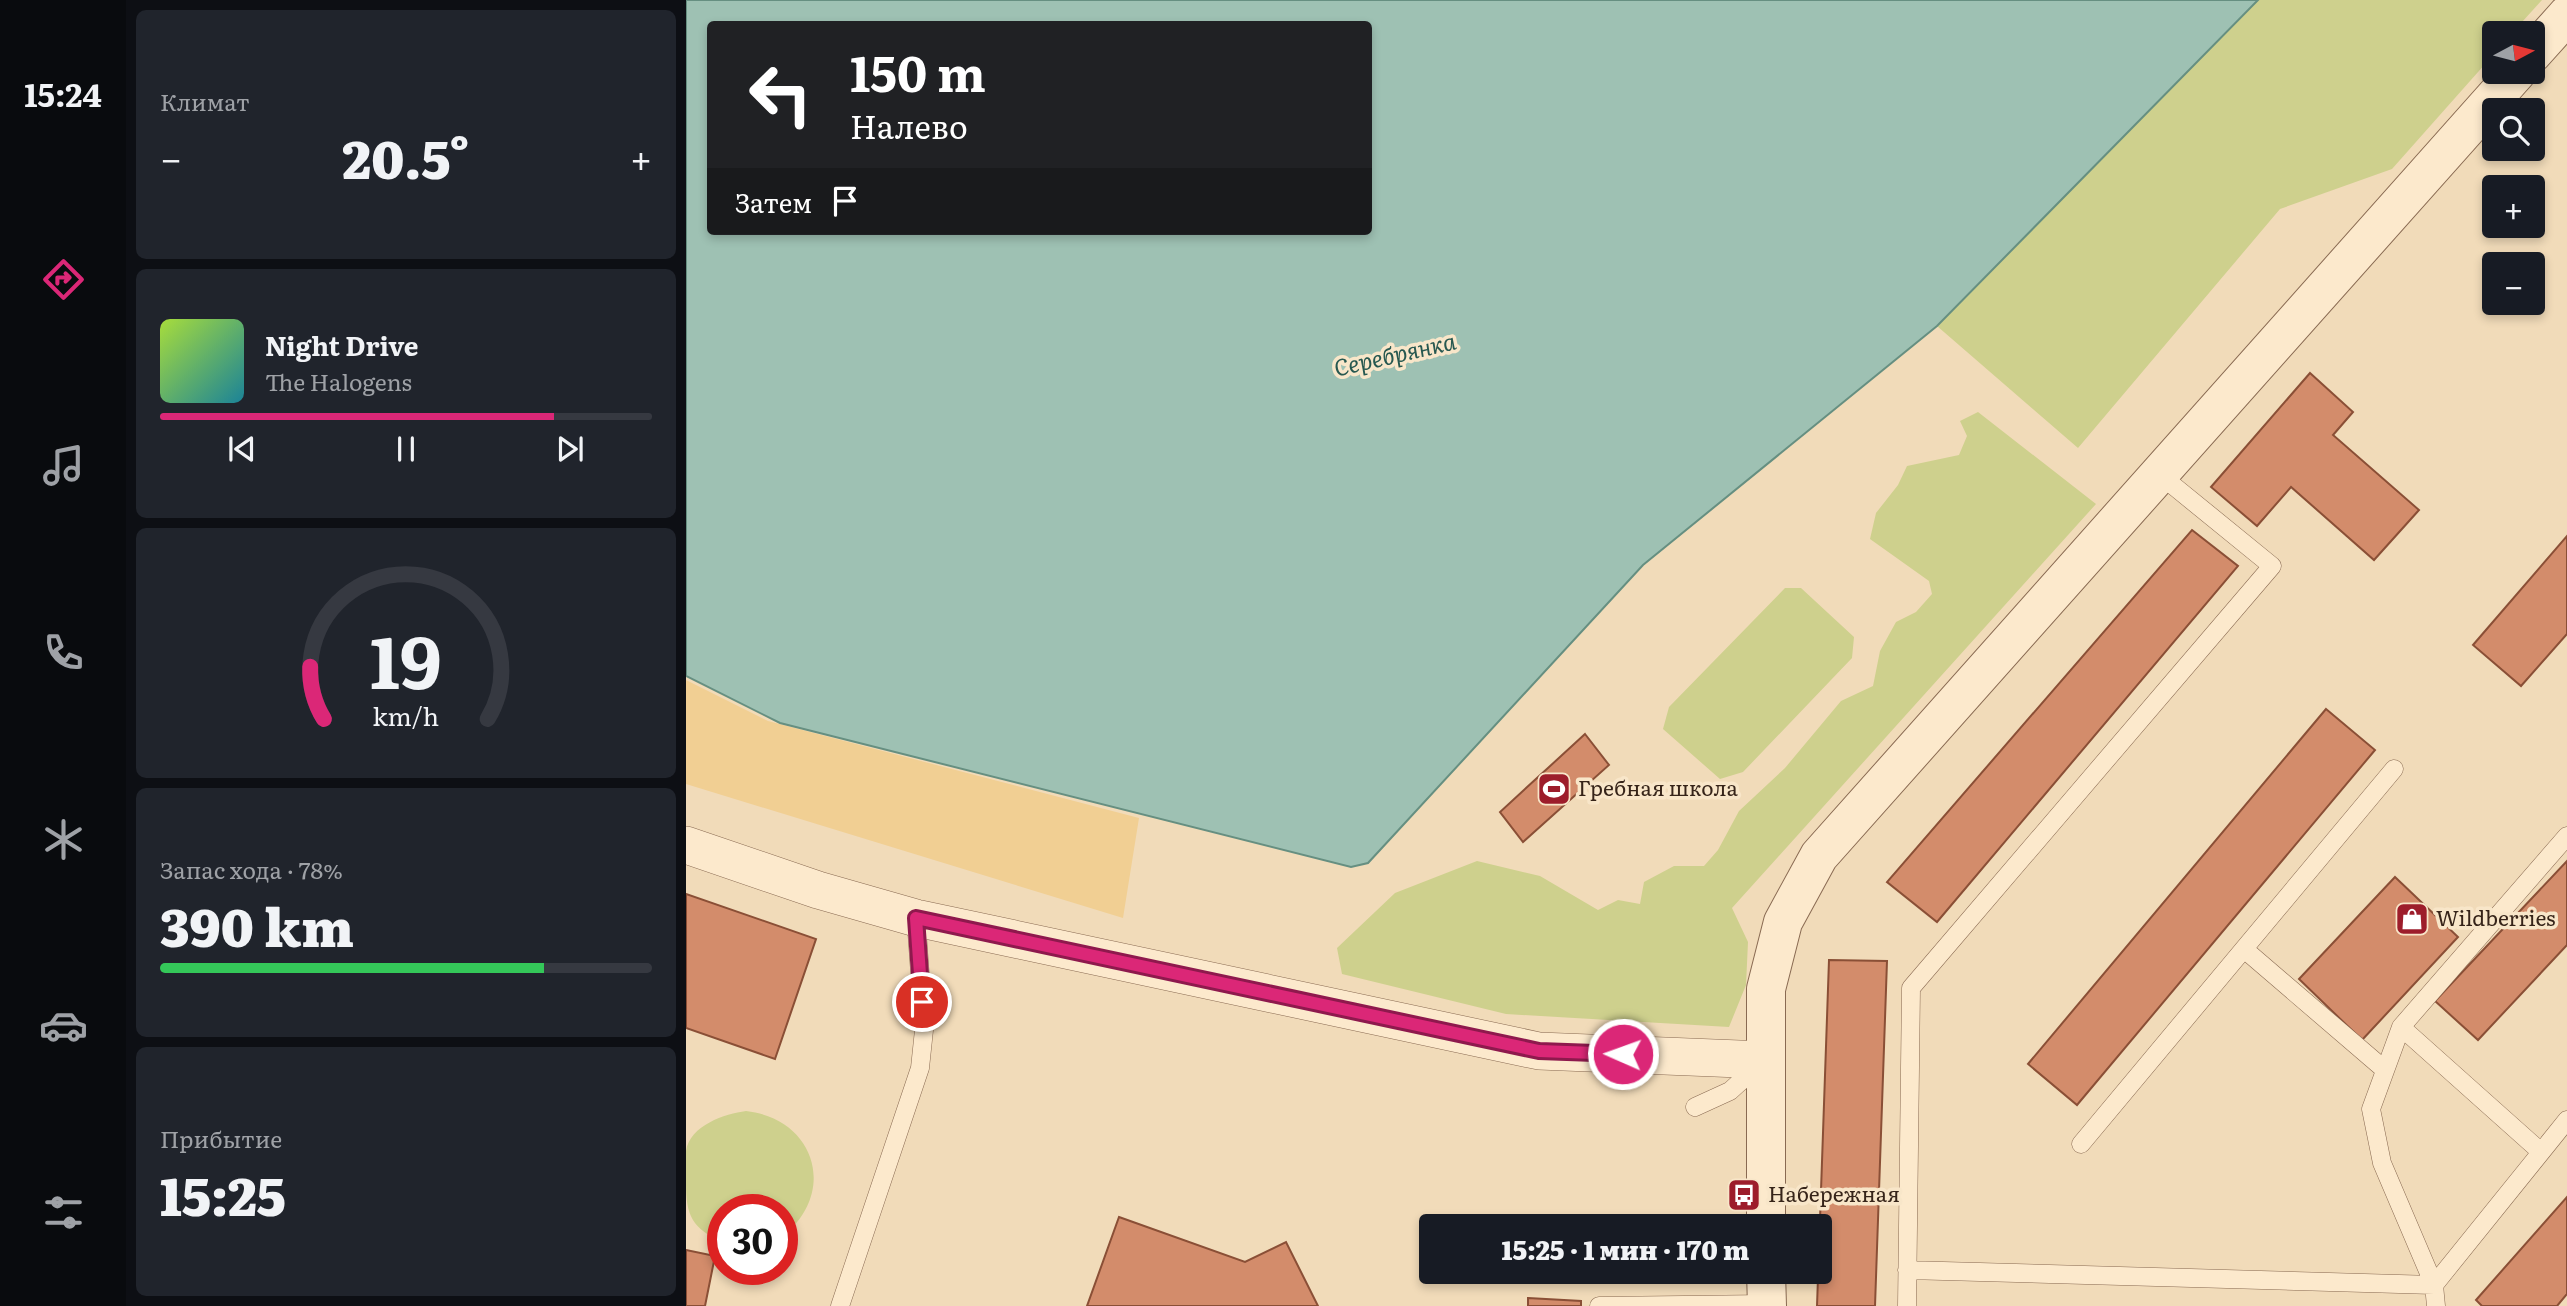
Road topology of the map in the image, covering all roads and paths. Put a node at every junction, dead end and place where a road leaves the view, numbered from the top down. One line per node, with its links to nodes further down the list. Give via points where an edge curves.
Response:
1 (2567, 15): 2 (street)
2 (2545, 40)
3 (2506, 84): 4 (street)
4 (2159, 474): 11 (street, via 1819,856 1783,922 1766,989); 18 (lane, via 2272,566 1911,988)
5 (2393, 769): 9 (lane)
6 (2567, 836): 10 (lane)
7 (686, 845): 8 (street)
8 (916, 918): 11 (street, via 1539,1051); 21 (lane, via 924,1030 920,1068)
9 (2244, 950): 12 (lane); 15 (lane)
10 (2401, 1027): 12 (lane); 16 (lane)
11 (1765, 1060): 13 (lane, via 1730,1091); 17 (street)
12 (2385, 1070): 19 (lane, via 2371,1109 2382,1163)
13 (1695, 1107)
14 (2567, 1120): 16 (lane)
15 (2081, 1144)
16 (2541, 1152): 19 (lane)
17 (1766, 1214)
18 (1907, 1270): 19 (lane); 23 (lane)
19 (2434, 1285): 24 (lane)
20 (1767, 1294): 22 (lane)
21 (840, 1306)
22 (1599, 1306)
23 (1907, 1306)
24 (2435, 1306)

